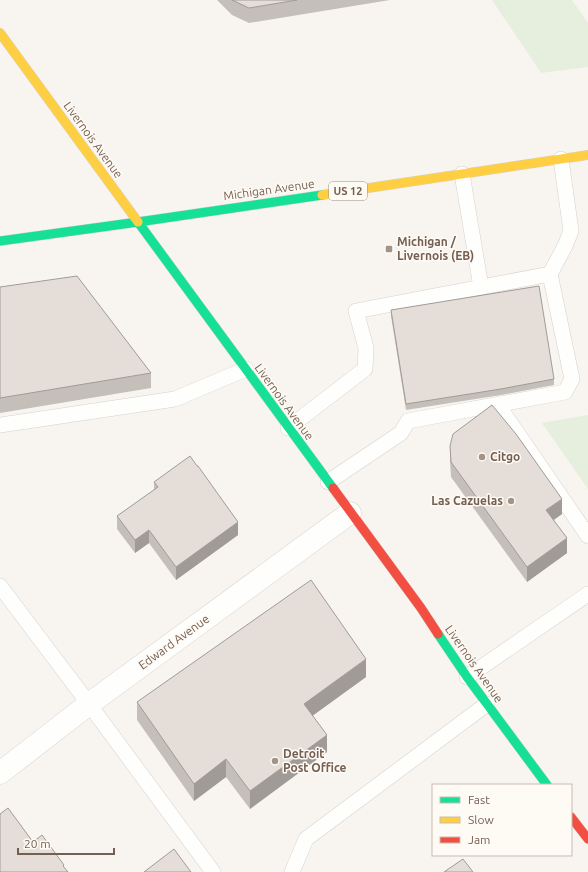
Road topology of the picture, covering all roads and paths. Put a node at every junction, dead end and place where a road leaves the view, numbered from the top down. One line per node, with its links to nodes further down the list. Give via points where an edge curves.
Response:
1 (0, 33): 5 (main road, Livernois Avenue)
2 (588, 155): 3 (main road, Michigan Avenue / US 12)
3 (561, 159): 4 (main road, Michigan Avenue / US 12); 7 (lane, via 571,231)
4 (462, 174): 5 (main road, Michigan Avenue / US 12); 8 (lane)
5 (138, 222): 6 (main road, Michigan Avenue / US 12); 9 (main road, Livernois Avenue)
6 (0, 241)
7 (550, 274): 8 (lane); 10 (lane, via 572,379 566,392)
8 (481, 287): 12 (lane, via 356,311 366,348 365,369)
9 (246, 369): 11 (lane, via 174,399); 12 (main road, Livernois Avenue)
10 (498, 405): 13 (lane, via 408,421 401,433); 15 (lane)
11 (0, 425)
12 (288, 428): 13 (main road, Livernois Avenue)
13 (328, 482): 14 (main road, Livernois Avenue)
14 (350, 513): 18 (main road, Livernois Avenue, via 421,608); 19 (street, Edward Avenue)
15 (588, 536)
16 (0, 586): 19 (lane)
17 (588, 594): 18 (lane)
18 (467, 677): 20 (main road, Livernois Avenue)
19 (90, 704): 21 (street, Edward Avenue); 25 (lane)
20 (487, 704): 22 (main road, Livernois Avenue); 26 (lane, via 306,838)
21 (0, 773)
22 (547, 784)
23 (572, 818): 24 (main road)
24 (588, 839)
25 (213, 872)
26 (292, 872)

